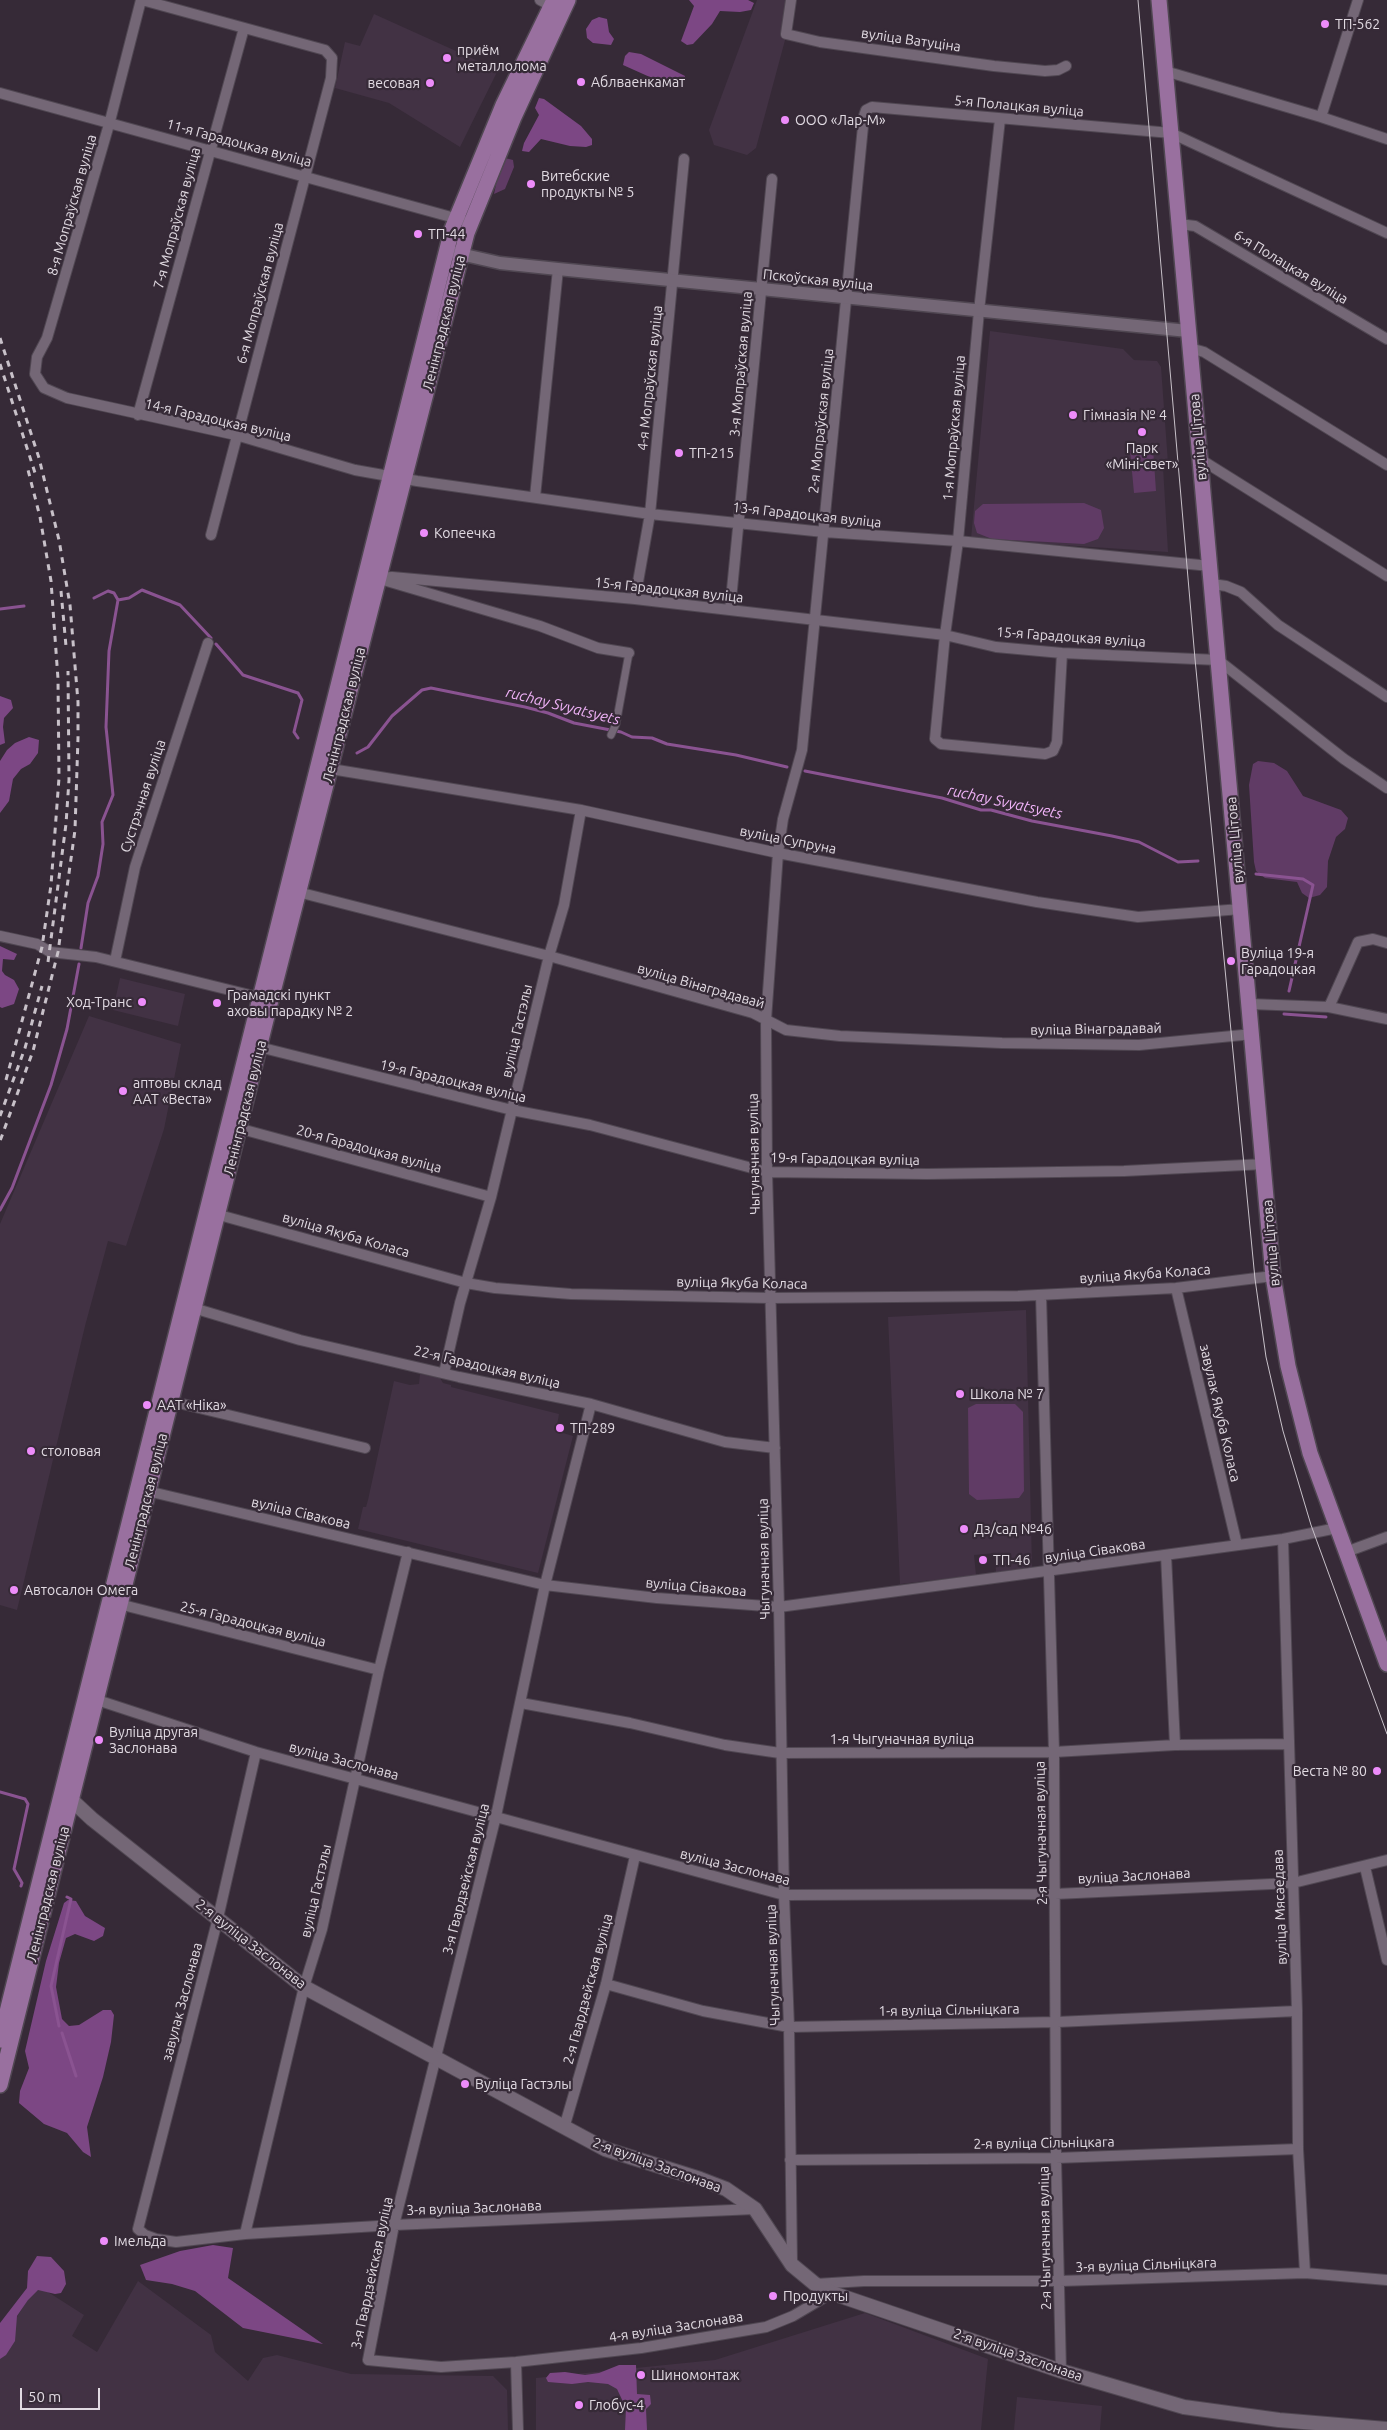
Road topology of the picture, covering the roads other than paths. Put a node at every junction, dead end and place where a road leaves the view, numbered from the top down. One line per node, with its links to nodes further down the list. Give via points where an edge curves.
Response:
1 (141, 0): 6 (street); 13 (street, 8-я Мопраўская вуліца)
2 (791, 0): 7 (street, вуліца Ватуціна, via 786,34 820,42 994,66 1045,71)
3 (1159, 0): 8 (main road, вуліца Цітова)
4 (1358, 0): 11 (street)
5 (554, 8): 20 (main road, Ленінградская вуліца, via 503,105)
6 (244, 28): 16 (street, 7-я Мопраўская вуліца); 18 (street, 6-я Мопраўская вуліца, via 325,50 332,58 332,78)
7 (1066, 66)
8 (1165, 71): 11 (street); 14 (main road, вуліца Цітова)
9 (0, 93): 13 (street, 11-я Гарадоцкая вуліца)
10 (866, 110): 12 (street, 5-я Полацкая вуліца, via 872,106); 27 (street, 2-я Мопраўская вуліца)
11 (1321, 117): 15 (street)
12 (1000, 119): 14 (street, 5-я Полацкая вуліца); 28 (street, 1-я Мопраўская вуліца)
13 (110, 121): 16 (street, 11-я Гарадоцкая вуліца); 32 (street, 8-я Мопраўская вуліца, via 34,374 44,388)
14 (1170, 133): 21 (main road, вуліца Цітова); 22 (street)
15 (1387, 139)
16 (210, 149): 18 (street, 11-я Гарадоцкая вуліца); 33 (street, 7-я Мопраўская вуліца)
17 (684, 159): 25 (street, 4-я Мопраўская вуліца)
18 (306, 175): 20 (street, 11-я Гарадоцкая вуліца); 34 (street, 6-я Мопраўская вуліца)
19 (772, 179): 26 (street, 3-я Мопраўская вуліца)
20 (464, 220): 23 (main road, Ленінградская вуліца)
21 (1179, 224): 29 (main road, вуліца Цітова); 30 (street, 6-я Полацкая вуліца, via 1195,226)
22 (1387, 233)
23 (454, 253): 24 (street, Пскоўская вуліца, via 500,263); 37 (main road, Ленінградская вуліца)
24 (558, 269): 25 (street, Пскоўская вуліца); 38 (street)
25 (673, 281): 26 (street, Пскоўская вуліца); 39 (street, 4-я Мопраўская вуліца)
26 (761, 289): 27 (street, Пскоўская вуліца); 40 (street, 3-я Мопраўская вуліца)
27 (847, 299): 28 (street, Пскоўская вуліца); 41 (street, 2-я Мопраўская вуліца)
28 (979, 311): 29 (street, Пскоўская вуліца); 43 (street, 1-я Мопраўская вуліца)
29 (1188, 331): 31 (main road, вуліца Цітова)
30 (1387, 339)
31 (1190, 348): 35 (main road, вуліца Цітова); 36 (street, via 1204,352)
32 (67, 398): 33 (street, 14-я Гарадоцкая вуліца)
33 (138, 415): 34 (street, 14-я Гарадоцкая вуліца)
34 (236, 436): 37 (street, 14-я Гарадоцкая вуліца, via 355,470); 42 (street, 6-я Мопраўская вуліца)
35 (1200, 459): 44 (main road, вуліца Цітова); 45 (street)
36 (1387, 465)
37 (397, 477): 38 (street, 13-я Гарадоцкая вуліца); 46 (main road, Ленінградская вуліца)
38 (535, 497): 39 (street, 13-я Гарадоцкая вуліца)
39 (650, 514): 40 (street, 13-я Гарадоцкая вуліца); 48 (street, 4-я Мопраўская вуліца)
40 (740, 522): 41 (street, 13-я Гарадоцкая вуліца); 49 (street, 3-я Мопраўская вуліца)
41 (824, 532): 43 (street, 13-я Гарадоцкая вуліца); 50 (street, 2-я Мопраўская вуліца)
42 (211, 535)
43 (958, 541): 44 (street, 13-я Гарадоцкая вуліца); 51 (street, 1-я Мопраўская вуліца)
44 (1210, 566): 47 (main road, вуліца Цітова)
45 (1387, 576)
46 (372, 577): 48 (street, 15-я Гарадоцкая вуліца); 53 (street, via 540,626 598,648); 58 (main road, Ленінградская вуліца)
47 (1212, 584): 55 (main road, вуліца Цітова); 56 (street, via 1241,592 1278,625)
48 (635, 599): 49 (street, 15-я Гарадоцкая вуліца)
49 (730, 610): 50 (street, 15-я Гарадоцкая вуліца)
50 (815, 620): 51 (street, 15-я Гарадоцкая вуліца); 61 (street, 2-я Мопраўская вуліца, via 802,750 782,819)
51 (945, 635): 54 (street, 15-я Гарадоцкая вуліца, via 996,647); 54 (street, 1-я Мопраўская вуліца, via 935,739 941,744 1045,754 1053,751 1057,742)
52 (208, 643): 67 (street, Сустрэчная вуліца, via 135,867)
53 (630, 653): 57 (street)
54 (1062, 653): 55 (street, 15-я Гарадоцкая вуліца)
55 (1218, 660): 59 (street, via 1344,760); 63 (main road, вуліца Цітова)
56 (1387, 697)
57 (611, 735)
58 (325, 768): 60 (street, вуліца Супруна); 62 (main road, Ленінградская вуліца)
59 (1387, 788)
60 (581, 810): 61 (street, вуліца Супруна); 66 (street, вуліца Гастэлы, via 564,905)
61 (778, 853): 63 (street, вуліца Супруна, via 1037,902 1138,917); 72 (street, Чыгуначная вуліца)
62 (294, 891): 66 (street, вуліца Вінаградавай); 68 (main road, Ленінградская вуліца)
63 (1241, 909): 69 (main road, вуліца Цітова)
64 (0, 936): 67 (street, via 37,944 50,952)
65 (1387, 943): 70 (street, via 1373,938 1358,942)
66 (549, 956): 72 (street, вуліца Вінаградавай, via 753,1013); 75 (street, вуліца Гастэлы)
67 (115, 961): 68 (street)
68 (266, 999): 74 (main road, Ленінградская вуліца)
69 (1250, 1004): 70 (street); 73 (main road, вуліца Цітова)
70 (1329, 1007): 71 (street)
71 (1387, 1019)
72 (766, 1020): 73 (street, вуліца Вінаградавай, via 786,1030 840,1036 1002,1043 1139,1044); 78 (street, Чыгуначная вуліца)
73 (1252, 1034): 77 (main road, вуліца Цітова)
74 (255, 1046): 75 (street, 19-я Гарадоцкая вуліца); 76 (main road, Ленінградская вуліца)
75 (512, 1110): 78 (street, 19-я Гарадоцкая вуліца, via 590,1125); 79 (street, вуліца Гастэлы)
76 (235, 1127): 79 (street, 20-я Гарадоцкая вуліца); 80 (main road, Ленінградская вуліца)
77 (1265, 1164): 78 (street, 19-я Гарадоцкая вуліца, via 927,1174); 81 (main road, вуліца Цітова)
78 (766, 1172): 85 (street, Чыгуначная вуліца)
79 (491, 1196): 82 (street, вуліца Гастэлы)
80 (214, 1214): 82 (street, вуліца Якуба Коласа); 86 (main road, Ленінградская вуліца)
81 (1273, 1276): 83 (street, вуліца Якуба Коласа); 93 (main road, вуліца Цітова, via 1288,1366 1302,1423)
82 (466, 1283): 85 (street, вуліца Якуба Коласа, via 571,1294); 87 (street, вуліца Гастэлы)
83 (1176, 1288): 84 (street, вуліца Якуба Коласа); 96 (street, завулак Якуба Коласа)
84 (1041, 1295): 85 (street, вуліца Якуба Коласа); 100 (street, 2-я Чыгуначная вуліца)
85 (771, 1298): 91 (street, Чыгуначная вуліца)
86 (189, 1307): 87 (street, 22-я Гарадоцкая вуліца, via 300,1340); 88 (main road, Ленінградская вуліца)
87 (444, 1373): 89 (street, 22-я Гарадоцкая вуліца)
88 (165, 1400): 90 (street); 92 (main road, Ленінградская вуліца)
89 (591, 1404): 91 (street, 22-я Гарадоцкая вуліца, via 725,1442); 101 (street, 3-я Гвардзейская вуліца)
90 (365, 1448)
91 (774, 1448): 103 (street, Чыгуначная вуліца)
92 (142, 1490): 97 (street, вуліца Сівакова); 102 (main road, Ленінградская вуліца)
93 (1337, 1528): 95 (street, вуліца Сівакова); 98 (main road, вуліца Цітова)
94 (1387, 1537): 98 (street)
95 (1283, 1539): 96 (street, вуліца Сівакова); 108 (street, вуліца Мясаедава)
96 (1237, 1545): 99 (street, вуліца Сівакова)
97 (408, 1552): 101 (street, вуліца Сівакова); 105 (street, вуліца Гастэлы)
98 (1346, 1552): 104 (main road, вуліца Цітова)
99 (1166, 1555): 100 (street, вуліца Сівакова); 109 (street)
100 (1047, 1571): 103 (street, вуліца Сівакова); 111 (street, 2-я Чыгуначная вуліца)
101 (545, 1585): 103 (street, вуліца Сівакова); 107 (street, 3-я Гвардзейская вуліца)
102 (115, 1603): 105 (street, 25-я Гарадоцкая вуліца); 106 (main road, Ленінградская вуліца)
103 (779, 1607): 112 (street, Чыгуначная вуліца)
104 (1387, 1664)
105 (379, 1670): 113 (street, вуліца Гастэлы)
106 (91, 1698): 110 (street, вуліца Заслонава); 114 (main road, Ленінградская вуліца)
107 (521, 1703): 112 (street, 1-я Чыгуначная вуліца, via 725,1745); 115 (street, 3-я Гвардзейская вуліца)
108 (1289, 1744): 109 (street, 1-я Чыгуначная вуліца); 119 (street, вуліца Мясаедава)
109 (1175, 1745): 111 (street, 1-я Чыгуначная вуліца)
110 (256, 1752): 113 (street, вуліца Заслонава); 122 (street, завулак Заслонава)
111 (1054, 1752): 112 (street, 1-я Чыгуначная вуліца); 120 (street, 2-я Чыгуначная вуліца)
112 (780, 1753): 121 (street, Чыгуначная вуліца)
113 (356, 1777): 115 (street, вуліца Заслонава); 125 (street, вуліца Гастэлы, via 322,1929)
114 (66, 1795): 122 (main road, 2-я вуліца Заслонава); 129 (main road, Ленінградская вуліца)
115 (496, 1816): 116 (street, вуліца Заслонава); 130 (street, 3-я Гвардзейская вуліца)
116 (635, 1856): 121 (street, вуліца Заслонава); 124 (street, 2-я Гвардзейская вуліца)
117 (1387, 1860): 118 (street, вуліца Заслонава)
118 (1365, 1867): 119 (street, вуліца Заслонава); 123 (street)
119 (1293, 1883): 120 (street, вуліца Заслонава); 126 (street, вуліца Мясаедава)
120 (1055, 1894): 121 (street, вуліца Заслонава); 127 (street, 2-я Чыгуначная вуліца)
121 (784, 1895): 128 (street, Чыгуначная вуліца)
122 (218, 1918): 125 (main road, 2-я вуліца Заслонава); 138 (street, завулак Заслонава)
123 (1387, 1960)
124 (606, 1984): 128 (street, 1-я вуліца Сільніцкага, via 703,2011); 132 (street, 2-я Гвардзейская вуліца)
125 (304, 1987): 130 (main road, 2-я вуліца Заслонава); 139 (street, вуліца Гастэлы)
126 (1297, 2011): 127 (street, 1-я вуліца Сільніцкага); 133 (street, вуліца Мясаедава)
127 (1057, 2022): 128 (street, 1-я вуліца Сільніцкага); 134 (street, 2-я Чыгуначная вуліца)
128 (789, 2027): 135 (street, Чыгуначная вуліца)
129 (5, 2037): 131 (main road, Ленінградская вуліца)
130 (436, 2058): 132 (main road, 2-я вуліца Заслонава); 137 (street, 3-я Гвардзейская вуліца)
131 (0, 2085)
132 (564, 2128): 136 (main road, 2-я вуліца Заслонава, via 605,2148 726,2189)
133 (1298, 2149): 134 (street, 2-я вуліца Сільніцкага); 141 (street, вуліца Мясаедава)
134 (1056, 2158): 135 (street, 2-я вуліца Сільніцкага); 143 (street, 2-я Чыгуначная вуліца)
135 (790, 2160): 140 (street, Чыгуначная вуліца)
136 (755, 2209): 137 (street, 3-я вуліца Заслонава); 140 (main road, 2-я вуліца Заслонава)
137 (394, 2225): 139 (street, 3-я вуліца Заслонава); 146 (street, 3-я Гвардзейская вуліца)
138 (138, 2229): 139 (street, 3-я вуліца Заслонава, via 156,2239 176,2242)
139 (245, 2234)
140 (792, 2265): 144 (main road, 2-я вуліца Заслонава)
141 (1304, 2273): 142 (street, 3-я вуліца Сільніцкага); 143 (street, 3-я вуліца Сільніцкага)
142 (1387, 2280)
143 (1060, 2281): 144 (street, 3-я вуліца Сільніцкага); 148 (street, 2-я Чыгуначная вуліца)
144 (816, 2284): 145 (main road, 2-я вуліца Заслонава)
145 (832, 2293): 147 (street, 4-я вуліца Заслонава, via 793,2316 766,2327 641,2348); 148 (main road, 2-я вуліца Заслонава)
146 (368, 2360): 147 (street, 4-я вуліца Заслонава, via 441,2367)
147 (516, 2362): 150 (street)
148 (1061, 2371): 149 (main road, 2-я вуліца Заслонава, via 1184,2408)
149 (1387, 2429)
150 (518, 2430)

